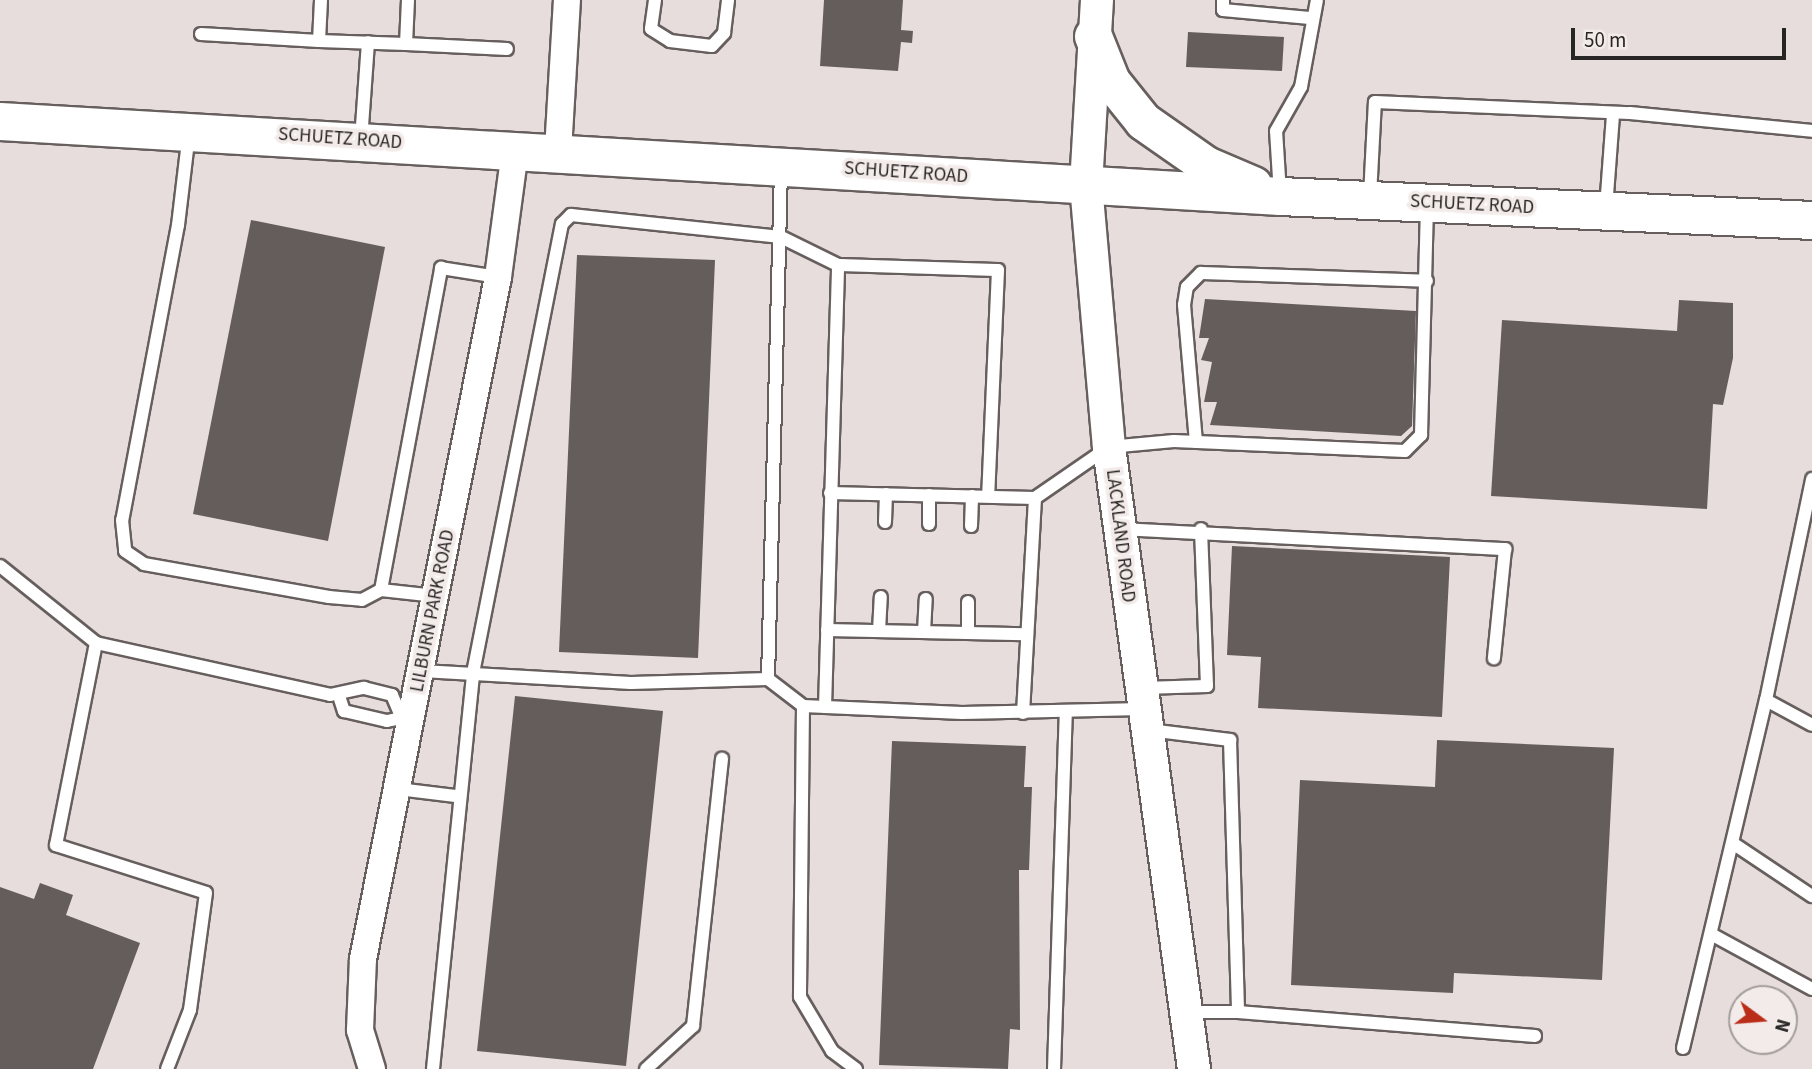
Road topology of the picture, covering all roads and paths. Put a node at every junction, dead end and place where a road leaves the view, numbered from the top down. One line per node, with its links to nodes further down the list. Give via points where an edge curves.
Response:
1 (321, 0): 12 (lane)
2 (408, 0): 14 (lane)
3 (567, 0): 22 (street)
4 (655, 0): 5 (lane, via 651,29 670,41 712,46 724,33)
5 (728, 0)
6 (1097, 0): 11 (street, LACKLAND ROAD)
7 (1223, 0): 9 (lane, via 1223,10)
8 (1317, 0): 9 (lane)
9 (1310, 18): 25 (lane, via 1301,87 1276,131)
10 (201, 34): 12 (lane)
11 (1093, 36): 24 (street, LACKLAND ROAD); 25 (main road, via 1111,81 1143,121 1206,165)
12 (319, 41): 13 (lane)
13 (368, 42): 14 (lane); 20 (lane)
14 (406, 44): 15 (lane)
15 (507, 50)
16 (1613, 114): 19 (lane); 26 (lane, via 1375,102); 28 (lane)
17 (0, 121): 18 (main road, SCHUETZ ROAD)
18 (190, 130): 20 (main road, SCHUETZ ROAD); 49 (lane, via 178,225 122,520 125,551 145,564 329,597 362,600)
19 (1812, 131)
20 (361, 141): 21 (main road, SCHUETZ ROAD)
21 (515, 151): 22 (main road, SCHUETZ ROAD); 32 (street, LILBURN PARK ROAD)
22 (558, 151): 23 (main road, SCHUETZ ROAD)
23 (781, 165): 24 (main road, SCHUETZ ROAD); 30 (lane)
24 (1086, 185): 25 (main road, SCHUETZ ROAD); 35 (street, LACKLAND ROAD)
25 (1280, 196): 26 (main road, SCHUETZ ROAD)
26 (1370, 200): 27 (main road, SCHUETZ ROAD)
27 (1427, 203): 28 (main road, SCHUETZ ROAD); 33 (lane)
28 (1606, 211): 29 (main road, SCHUETZ ROAD)
29 (1812, 220)
30 (781, 237): 31 (lane); 62 (lane, via 571,215 562,224); 63 (lane)
31 (838, 265): 37 (lane); 41 (lane, via 998,270)
32 (498, 276): 49 (lane, via 441,268); 50 (street, LILBURN PARK ROAD)
33 (1427, 281): 34 (lane, via 1421,436 1405,451); 34 (lane, via 1201,273 1187,287 1184,304)
34 (1196, 442): 35 (lane)
35 (1109, 447): 42 (lane); 46 (street, LACKLAND ROAD)
36 (1812, 479): 65 (lane)
37 (830, 492): 38 (lane); 54 (lane)
38 (887, 494): 39 (lane); 43 (lane)
39 (929, 495): 40 (lane); 44 (lane)
40 (971, 496): 41 (lane); 45 (lane)
41 (988, 496): 42 (lane)
42 (1035, 498): 58 (lane)
43 (886, 522)
44 (929, 524)
45 (971, 526)
46 (1118, 529): 47 (lane); 68 (street, LACKLAND ROAD)
47 (1200, 529): 60 (lane, via 1505,549); 68 (lane, via 1207,686)
48 (0, 566): 59 (lane)
49 (381, 590): 50 (lane)
50 (437, 596): 61 (street, LILBURN PARK ROAD)
51 (881, 597): 55 (lane)
52 (926, 599): 56 (lane)
53 (968, 602): 57 (lane)
54 (827, 630): 55 (lane); 67 (lane)
55 (879, 631): 56 (lane)
56 (924, 632): 57 (lane)
57 (968, 632): 58 (lane)
58 (1025, 634): 69 (lane)
59 (96, 643): 64 (lane); 84 (lane, via 56,845 206,893 191,1010)
60 (1494, 657)
61 (422, 671): 62 (lane); 71 (street, LILBURN PARK ROAD)
62 (473, 673): 63 (lane, via 631,683); 75 (lane)
63 (768, 679): 66 (lane)
64 (339, 696): 71 (lane, via 344,711 387,721); 71 (lane, via 353,686 392,695)
65 (1766, 700): 72 (lane); 76 (lane)
66 (803, 706): 67 (lane); 88 (lane, via 800,997 832,1051)
67 (825, 707): 69 (lane)
68 (1143, 709): 70 (lane); 80 (street, LACKLAND ROAD); 81 (lane, via 1230,740)
69 (1023, 713): 70 (lane)
70 (1066, 713): 89 (lane)
71 (407, 717): 74 (street, LILBURN PARK ROAD)
72 (1812, 725)
73 (722, 759): 87 (lane, via 693,1026)
74 (398, 789): 75 (lane); 85 (street, LILBURN PARK ROAD, via 363,960 360,1030)
75 (456, 796): 86 (lane)
76 (1734, 844): 77 (lane); 78 (lane)
77 (1812, 896)
78 (1712, 934): 79 (lane); 83 (lane)
79 (1812, 989)
80 (1186, 1012): 81 (lane); 90 (street, LACKLAND ROAD)
81 (1238, 1012): 82 (lane)
82 (1535, 1036)
83 (1683, 1048)
84 (167, 1069)
85 (372, 1069)
86 (433, 1069)
87 (646, 1069)
88 (856, 1069)
89 (1054, 1069)
90 (1194, 1069)

